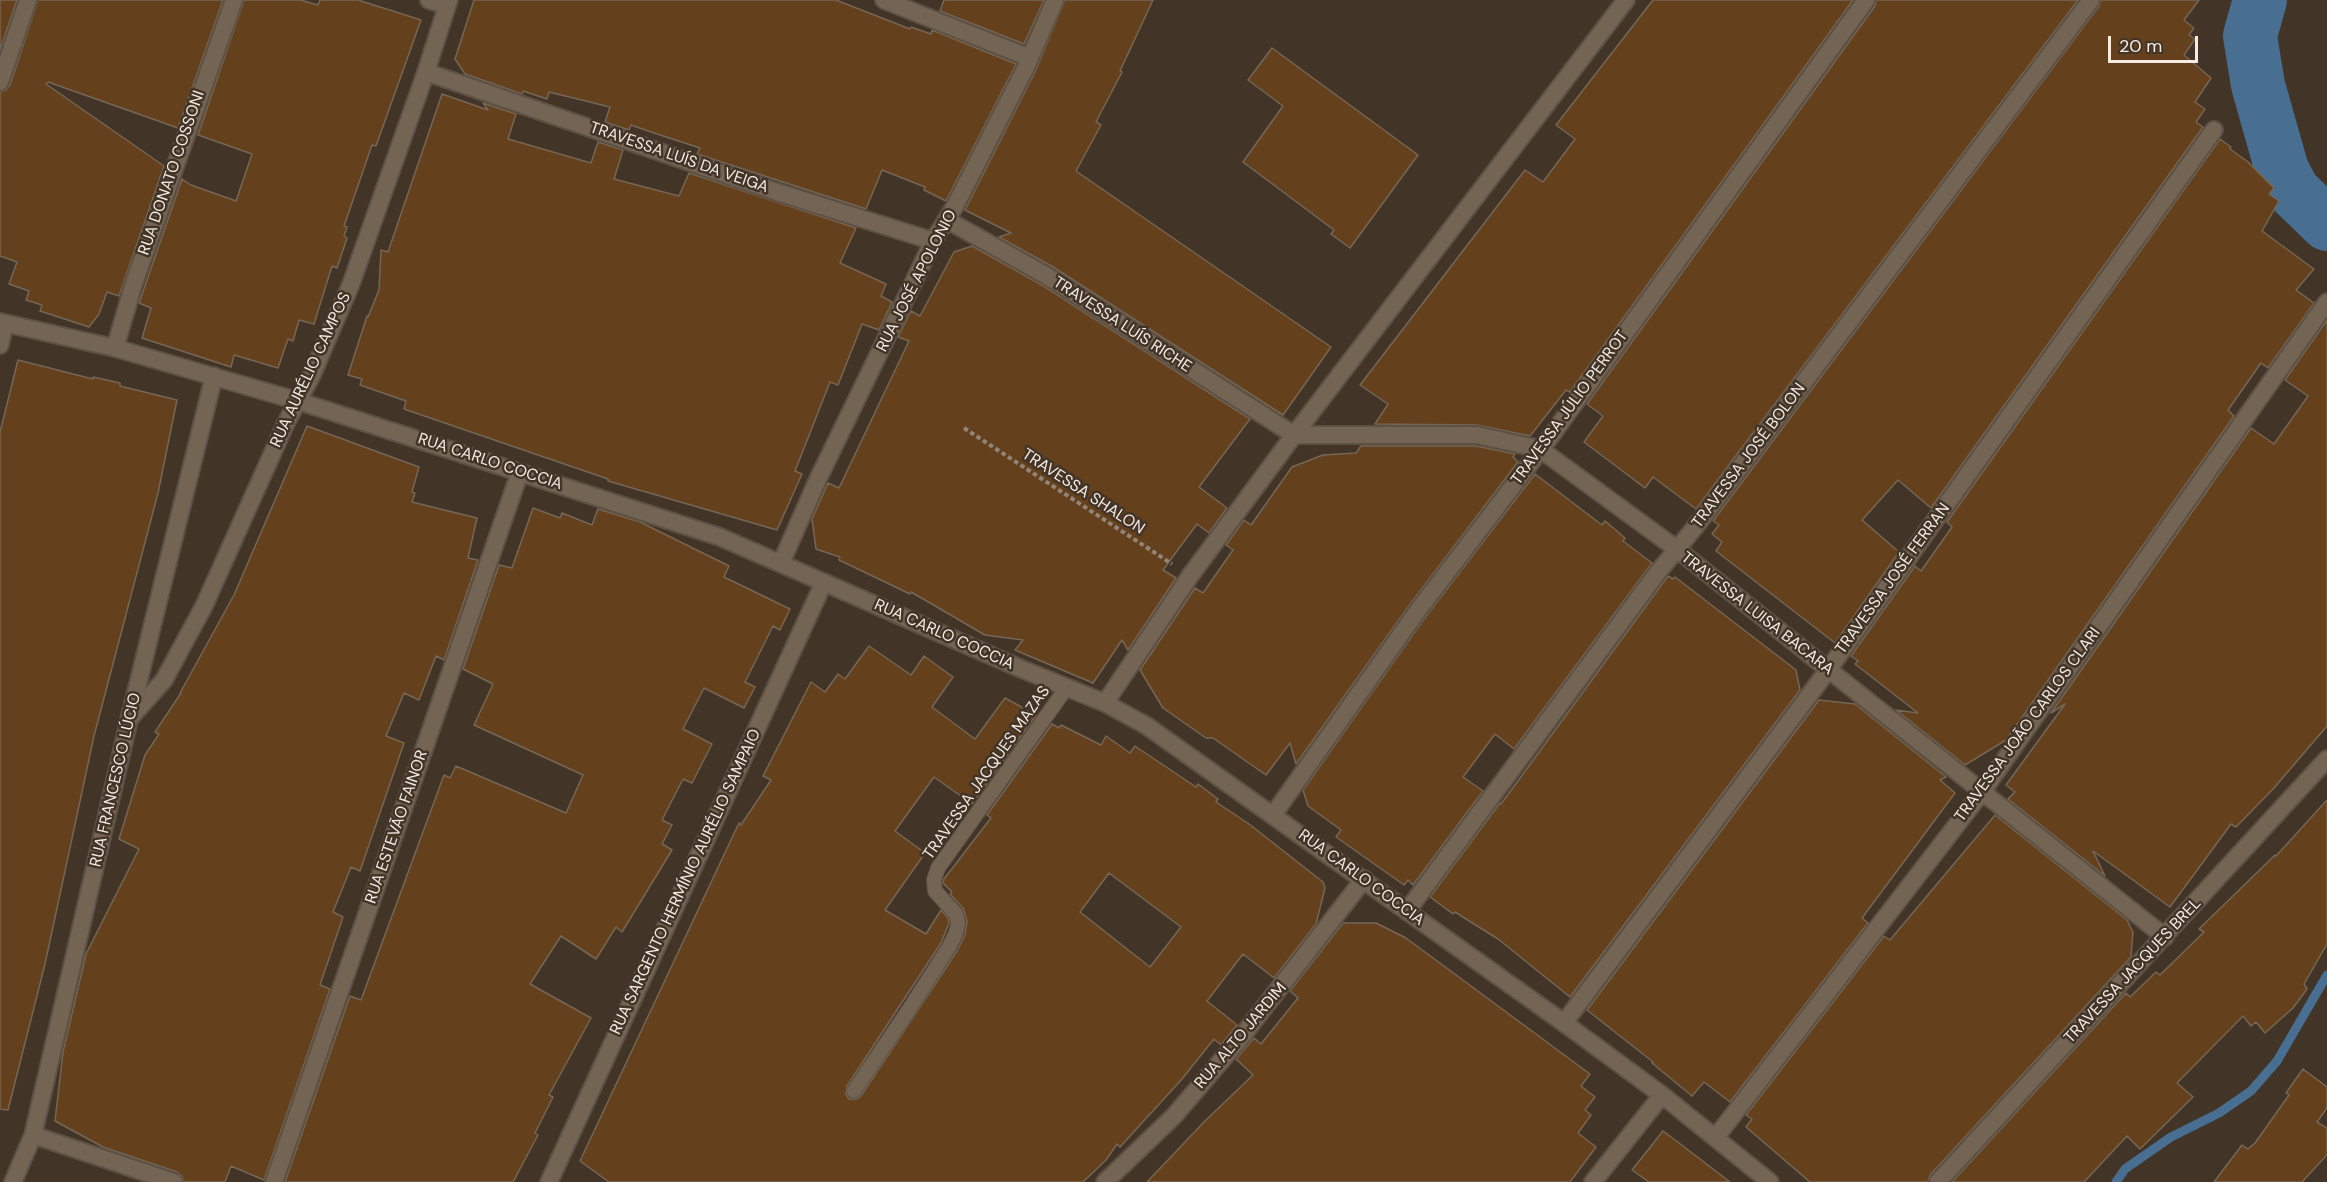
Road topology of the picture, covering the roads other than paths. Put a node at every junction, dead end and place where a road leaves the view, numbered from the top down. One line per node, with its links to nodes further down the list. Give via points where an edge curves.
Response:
1 (28, 0): 12 (street)
2 (234, 0): 19 (street, RUA DONATO COSSONI, via 136,275)
3 (429, 0): 9 (street)
4 (884, 0): 10 (street)
5 (1055, 0): 10 (street, RUA JOSÉ APOLONIO)
6 (1626, 0): 22 (street)
7 (1866, 0): 23 (street, TRAVESSA JÚLIO PERROT)
8 (2091, 0): 25 (street, TRAVESSA JOSÉ BOLON)
9 (448, 3): 11 (street, RUA AURÉLIO CAMPOS)
10 (1030, 58): 14 (street, RUA JOSÉ APOLONIO)
11 (426, 72): 15 (street, TRAVESSA LUÍS DA VEIGA); 21 (street, RUA AURÉLIO CAMPOS, via 351,284)
12 (0, 82)
13 (2214, 130): 28 (street, TRAVESSA JOSÉ FERRAN)
14 (947, 220): 15 (street, RUA JOSÉ APOLONIO); 22 (street, TRAVESSA LUÍS RICHE, via 1047,276)
15 (933, 242): 26 (street, RUA JOSÉ APOLONIO)
16 (2327, 302): 33 (street, TRAVESSA JOÃO CARLOS CLARI)
17 (2, 323): 18 (street); 19 (street, RUA CARLO COCCIA)
18 (0, 345)
19 (115, 348): 20 (street, RUA CARLO COCCIA)
20 (214, 376): 21 (street, RUA CARLO COCCIA); 31 (street, RUA FRANCESCO LÚCIO)
21 (298, 401): 24 (street, RUA CARLO COCCIA); 31 (street, RUA AURÉLIO CAMPOS, via 182,648 164,680)
22 (1294, 435): 23 (street, TRAVESSA LUISA BACARA, via 1477,435); 30 (street, via 1190,576)
23 (1540, 449): 25 (street, TRAVESSA LUISA BACARA); 34 (street, TRAVESSA JÚLIO PERROT, via 1416,613)
24 (520, 472): 26 (street, RUA CARLO COCCIA, via 720,537); 45 (street, RUA ESTEVÃO FAINOR)
25 (1677, 550): 28 (street, TRAVESSA LUISA BACARA); 36 (street, TRAVESSA JOSÉ BOLON)
26 (781, 563): 27 (street, RUA CARLO COCCIA)
27 (824, 582): 29 (street, RUA CARLO COCCIA); 46 (street, RUA SARGENTO HERMÍNIO AURÉLIO SAMPAIO)
28 (1828, 669): 33 (street, TRAVESSA LUISA BACARA); 38 (street, TRAVESSA JOSÉ FERRAN)
29 (1067, 687): 30 (street, RUA CARLO COCCIA); 39 (lane, TRAVESSA JACQUES MAZAS, via 938,868 935,891 956,914 956,933)
30 (1105, 703): 34 (street, RUA CARLO COCCIA, via 1148,726)
31 (129, 720): 41 (street, RUA FRANCESCO LÚCIO)
32 (2327, 759): 37 (street, TRAVESSA JACQUES BREL)
33 (1982, 792): 37 (street, TRAVESSA LUISA BACARA); 42 (street, TRAVESSA JOÃO CARLOS CLARI)
34 (1273, 815): 35 (street, RUA CARLO COCCIA)
35 (1364, 879): 36 (street, RUA CARLO COCCIA); 47 (street, RUA ALTO JARDIM, via 1239,1040 1174,1116)
36 (1407, 911): 38 (street, RUA CARLO COCCIA)
37 (2165, 937): 50 (street, TRAVESSA JACQUES BREL)
38 (1564, 1023): 40 (street, RUA CARLO COCCIA)
39 (854, 1091)
40 (1662, 1095): 42 (street, RUA CARLO COCCIA); 48 (street)
41 (33, 1135): 43 (street, RUA FRANCESCO LÚCIO); 44 (street)
42 (1716, 1137): 49 (street, RUA CARLO COCCIA)
43 (13, 1182)
44 (174, 1182)
45 (274, 1182)
46 (549, 1182)
47 (1105, 1182)
48 (1593, 1182)
49 (1770, 1182)
50 (1938, 1182)

